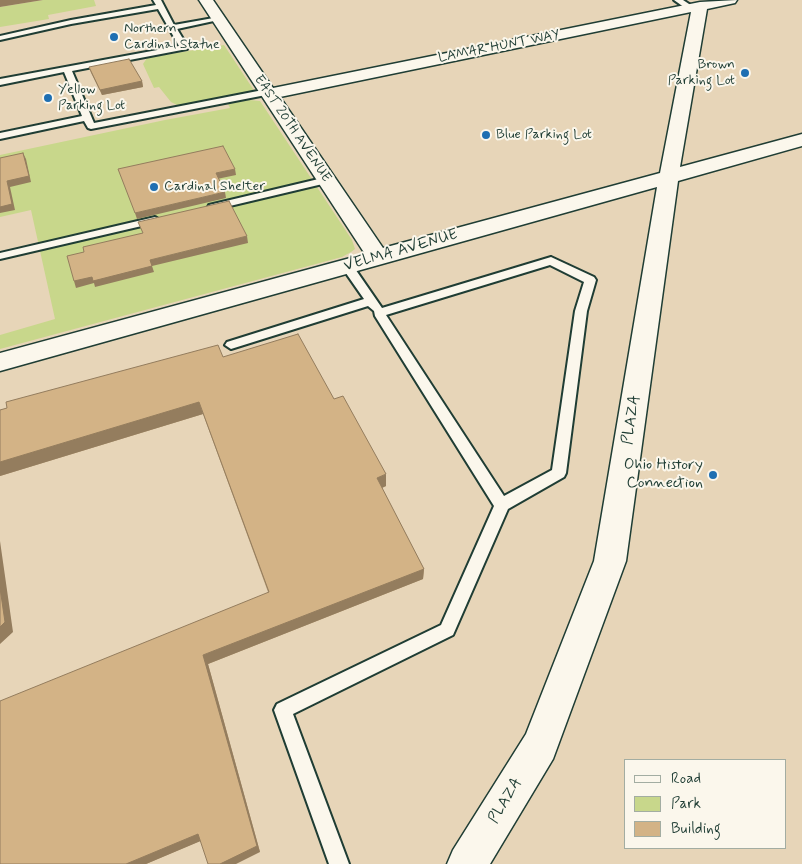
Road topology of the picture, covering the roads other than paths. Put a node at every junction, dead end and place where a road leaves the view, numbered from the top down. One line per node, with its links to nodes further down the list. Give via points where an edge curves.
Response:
1 (206, 0): 5 (street, EAST 20TH AVENUE)
2 (730, 0): 4 (street, LAMAR HUNT WAY)
3 (158, 3): 6 (lane); 7 (lane)
4 (690, 5): 10 (street, LAMAR HUNT WAY); 14 (street, PLAZA)
5 (218, 19): 6 (lane); 10 (street, EAST 20TH AVENUE)
6 (172, 28): 8 (lane, via 184,47)
7 (0, 38)
8 (68, 69): 9 (lane); 11 (lane)
9 (0, 82)
10 (268, 93): 11 (lane, via 91,126); 15 (street, EAST 20TH AVENUE)
11 (87, 118): 12 (lane)
12 (0, 136)
13 (802, 140): 14 (street, VELMA AVENUE)
14 (669, 176): 19 (street, VELMA AVENUE); 26 (street, PLAZA, via 610,561 540,746)
15 (327, 180): 16 (lane); 19 (street, EAST 20TH AVENUE)
16 (199, 210)
17 (170, 217): 18 (lane)
18 (0, 256)
19 (378, 257): 20 (street, VELMA AVENUE)
20 (347, 266): 21 (lane); 23 (street, VELMA AVENUE)
21 (375, 307): 22 (lane); 24 (lane); 24 (lane, via 551,261 590,280 581,311 559,473)
22 (230, 345)
23 (0, 362)
24 (502, 505): 25 (lane, via 447,630 283,710)
25 (339, 864)
26 (467, 864)

